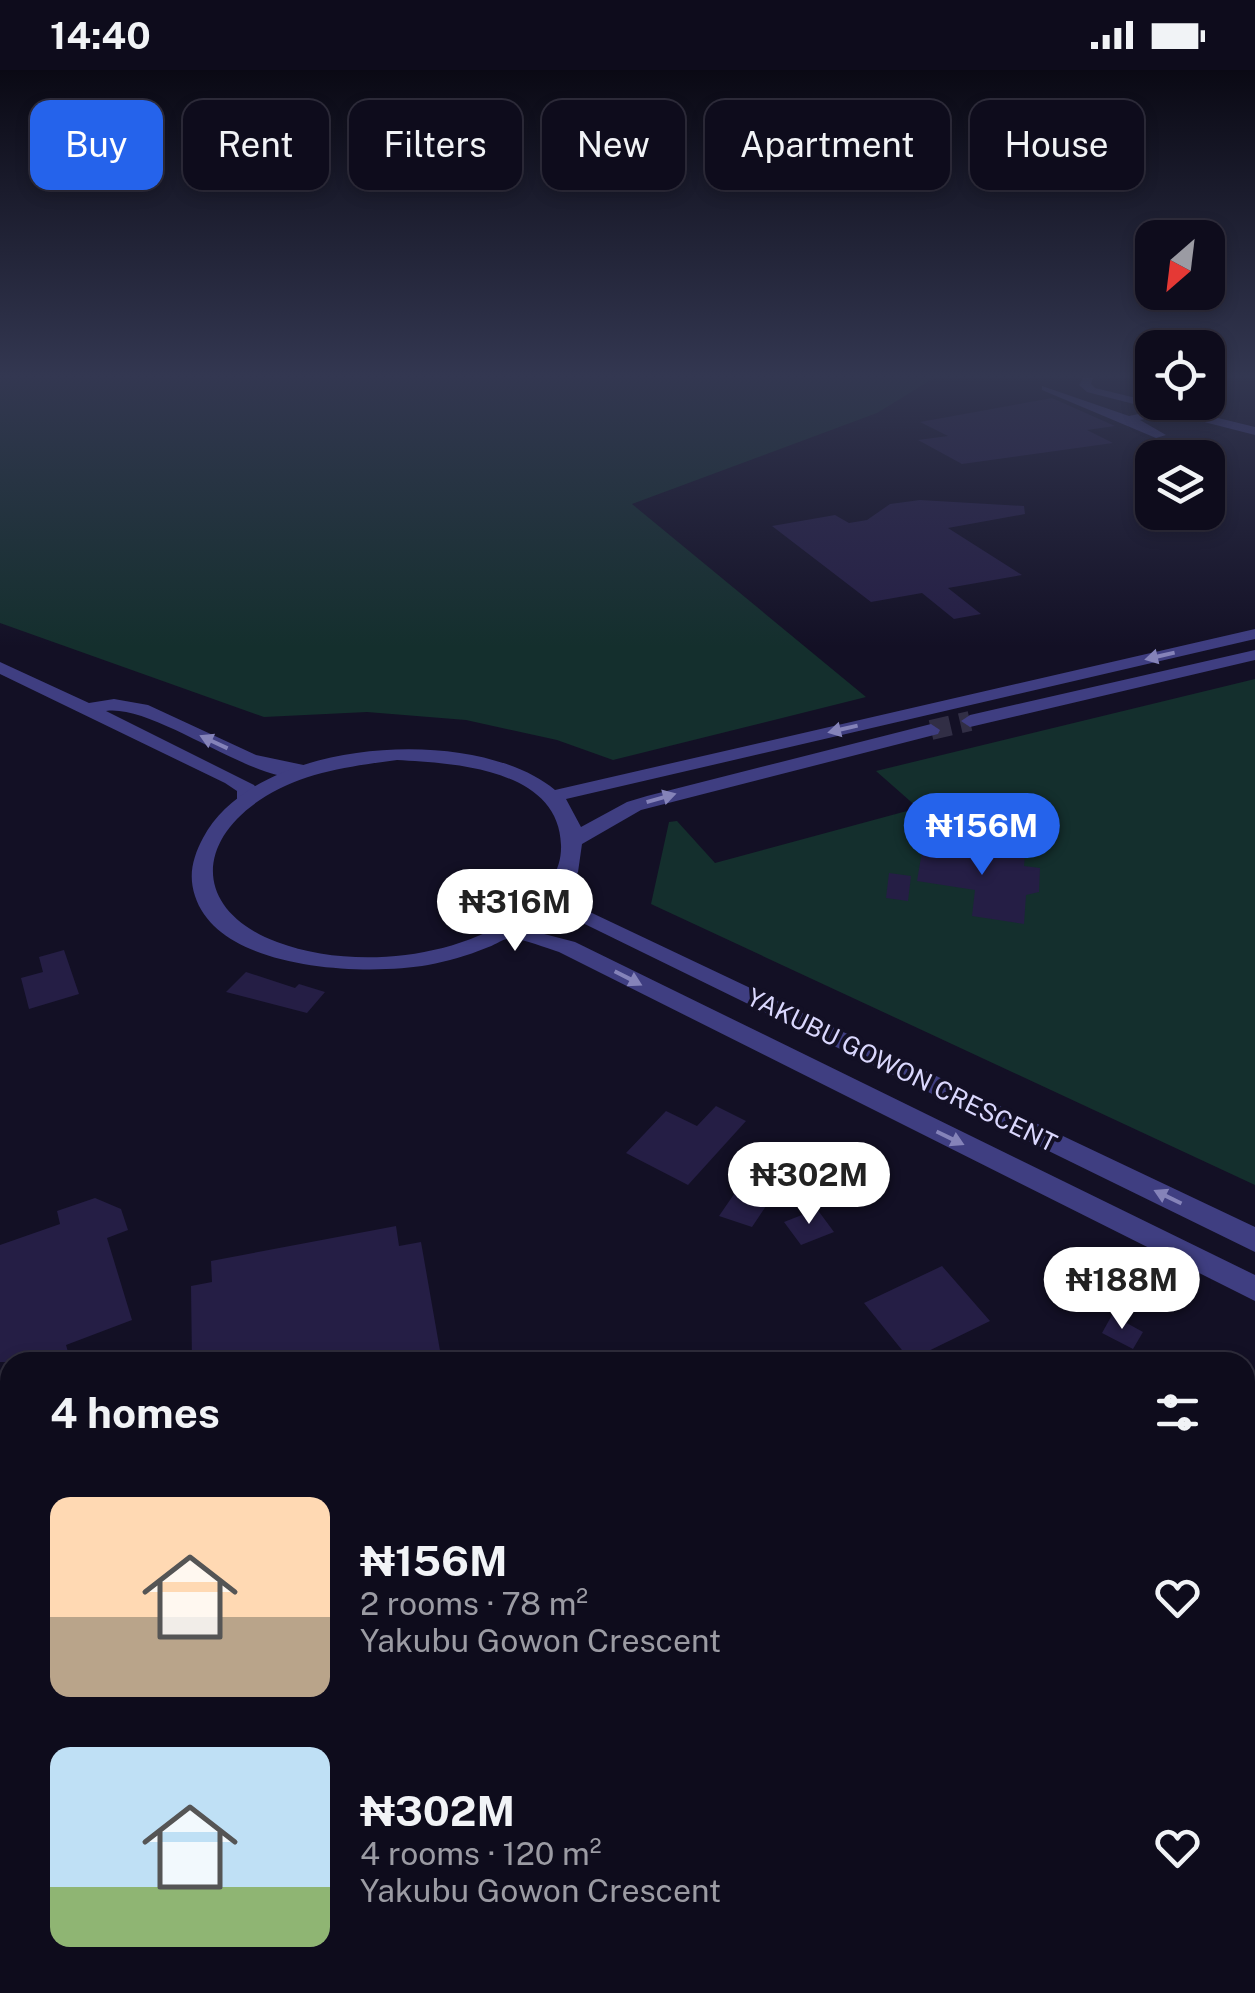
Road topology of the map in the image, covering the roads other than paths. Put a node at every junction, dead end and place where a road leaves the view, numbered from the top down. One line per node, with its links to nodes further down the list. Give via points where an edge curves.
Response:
1 (1255, 634): 8 (street, one-way to 8)
2 (1255, 654): 5 (street)
3 (0, 667): 4 (street)
4 (85, 709): 7 (street, one-way to 4, via 262,766 136,706 108,702); 9 (street, via 232,778 246,789)
5 (970, 721)
6 (930, 730): 10 (street, one-way to 6, via 634,806)
7 (306, 771): 8 (street, via 397,754 443,756 485,763); 9 (street)
8 (551, 796): 10 (street)
9 (244, 802): 12 (street, via 213,833 200,868 210,904 241,934 294,956 346,963 458,950)
10 (574, 840): 11 (street, via 569,869)
11 (550, 898): 12 (street); 13 (street, YAKUBU GOWON CRESCENT, one-way to 11)
12 (505, 931): 14 (street, YAKUBU GOWON CRESCENT, one-way to 14, via 567,947)
13 (1255, 1240)
14 (1255, 1289)

